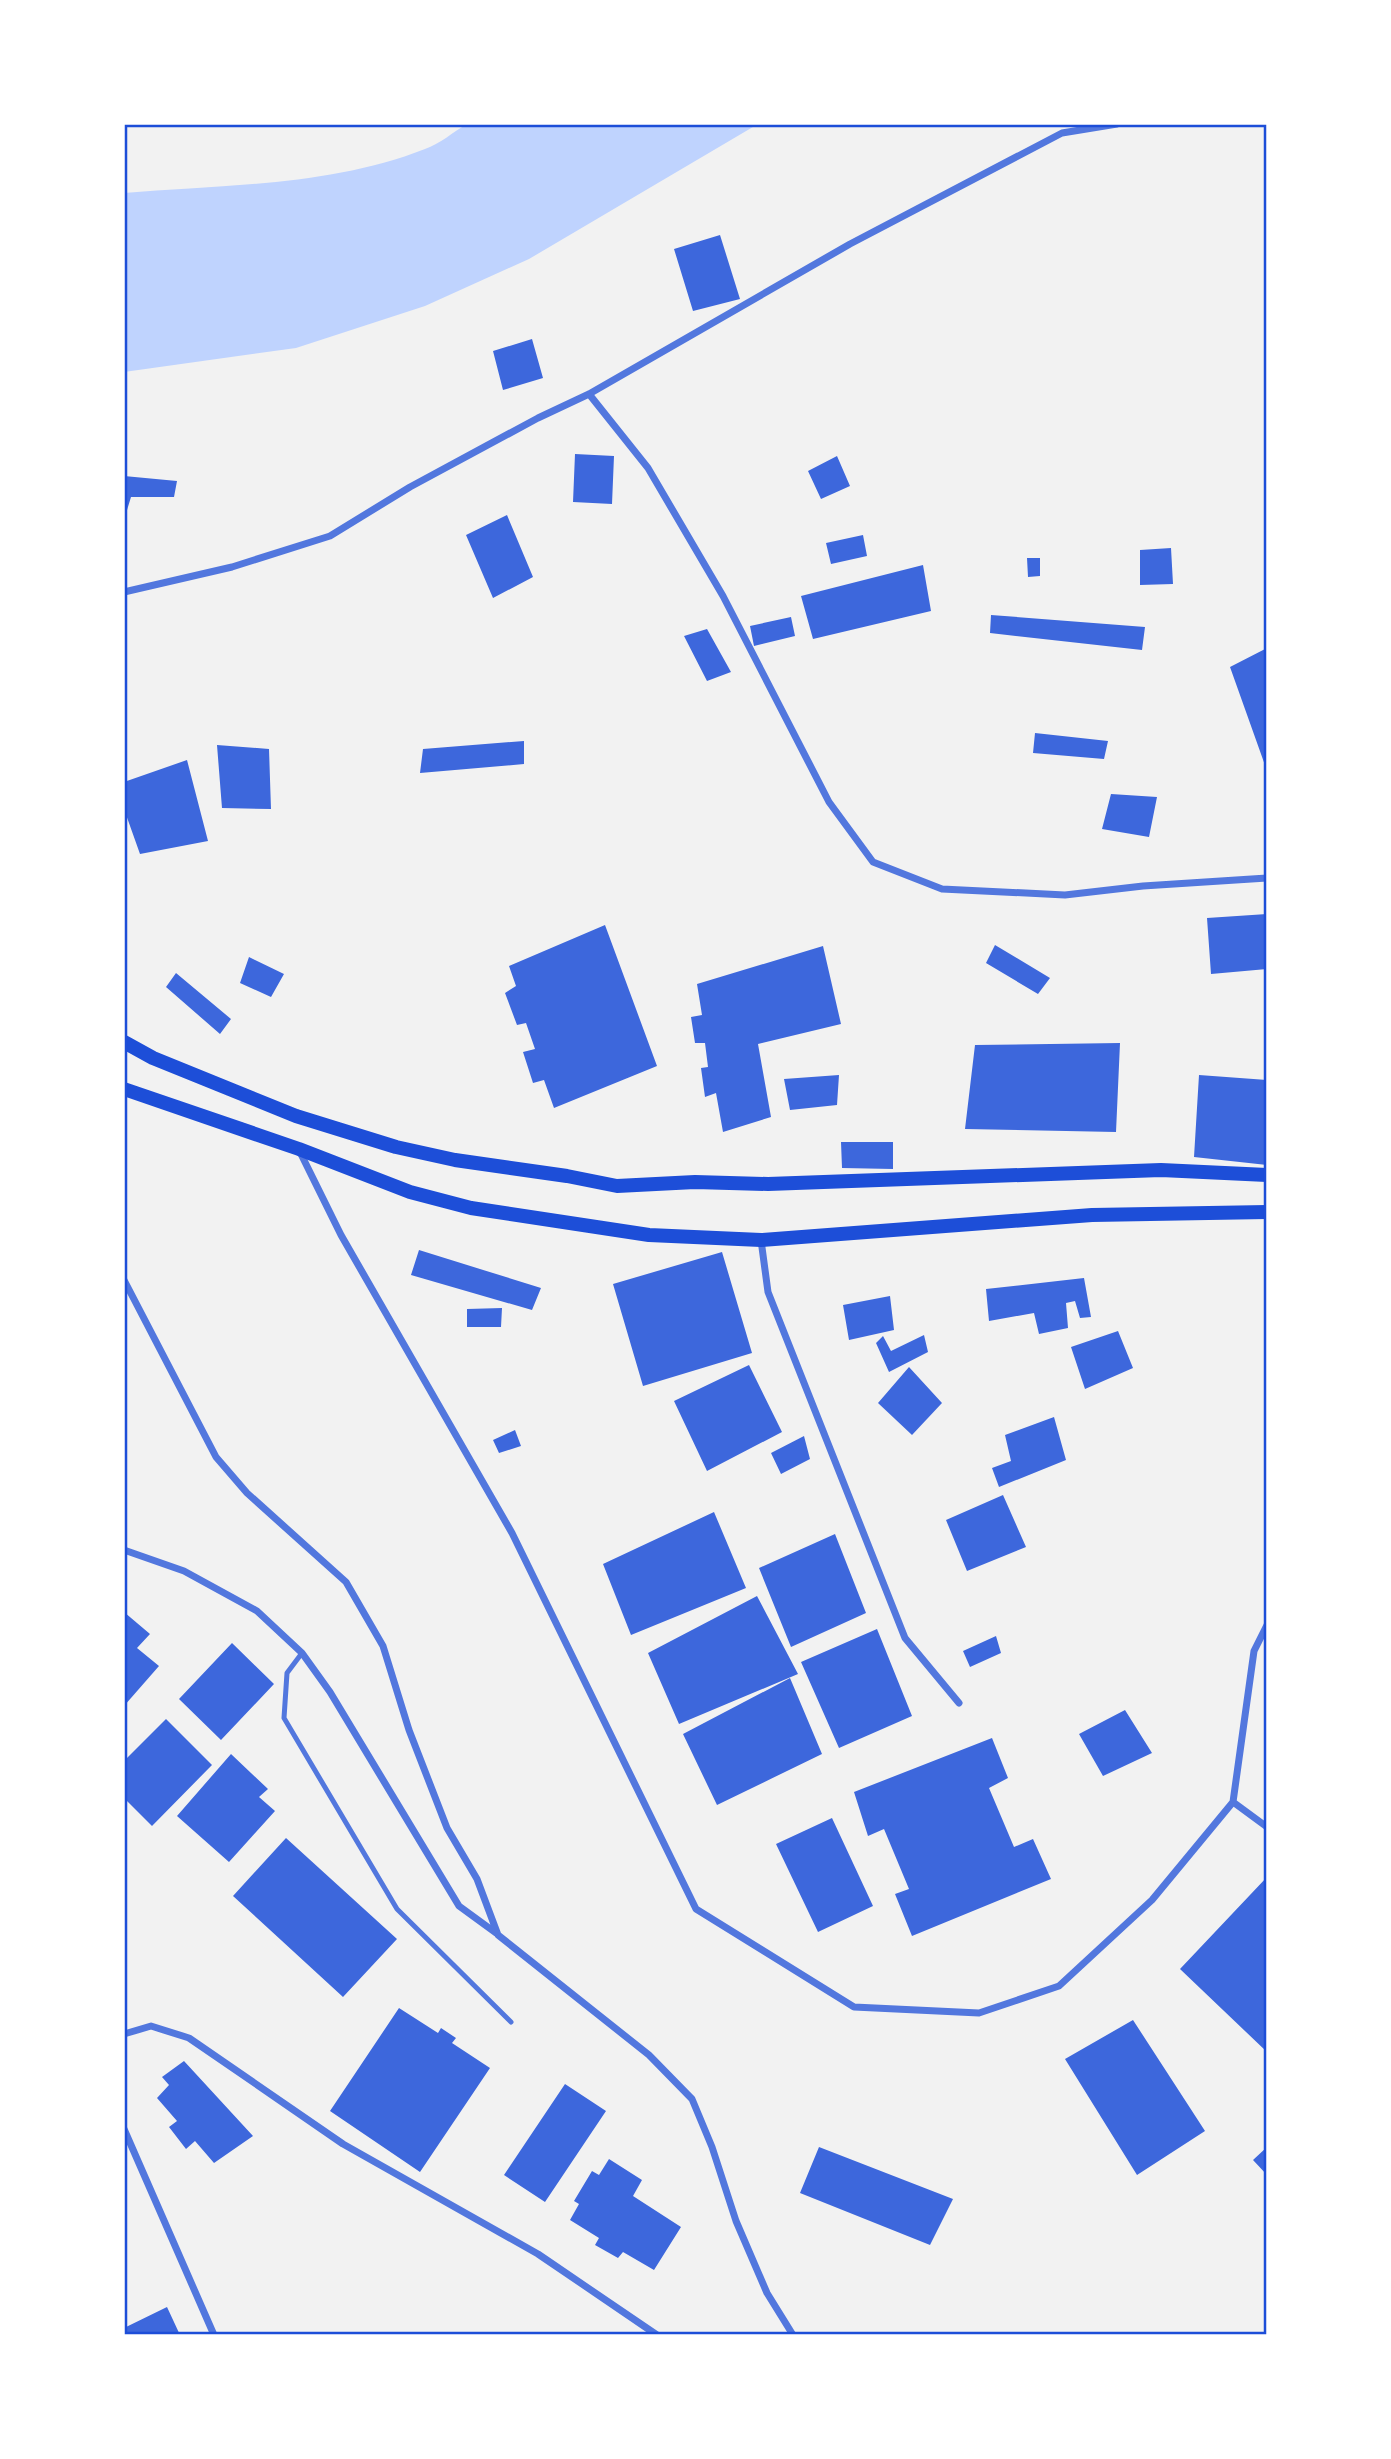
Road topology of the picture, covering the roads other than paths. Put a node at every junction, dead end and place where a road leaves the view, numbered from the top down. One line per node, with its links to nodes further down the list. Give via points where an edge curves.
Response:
1 (1117, 124): 2 (street, via 1062,133 850,244)
2 (589, 394): 3 (street, via 410,487 330,536 232,567); 4 (street, via 648,468 723,596 829,802 873,862 942,889 1065,895)
3 (124, 592)
4 (1267, 878)
5 (124, 1042): 8 (main road, via 296,1116 396,1147 617,1186 1161,1170)
6 (124, 1089): 7 (main road)
7 (299, 1149): 10 (main road, via 410,1192 471,1208 649,1235); 16 (street, via 341,1235 512,1534 696,1909 854,2007 979,2013 1059,1986 1153,1900)
8 (1267, 1175)
9 (1267, 1212): 10 (main road, via 1092,1215)
10 (761, 1240): 15 (street, via 768,1292 905,1638)
11 (124, 1280): 18 (street, via 216,1457 247,1493 346,1582 383,1646 447,1828 477,1879)
12 (124, 1550): 14 (street, via 184,1571 257,1611)
13 (1267, 1625): 16 (street, via 1254,1651)
14 (302, 1653): 18 (street, via 459,1906); 19 (lane, via 287,1673 284,1718 397,1909)
15 (959, 1703)
16 (1233, 1802): 17 (street)
17 (1267, 1827)
18 (498, 1935): 24 (street, via 649,2054 692,2099 766,2293)
19 (512, 2022)
20 (124, 2034): 23 (street, via 151,2026 189,2038 343,2144 538,2254)
21 (124, 2129): 22 (street)
22 (214, 2335)
23 (657, 2335)
24 (793, 2335)

